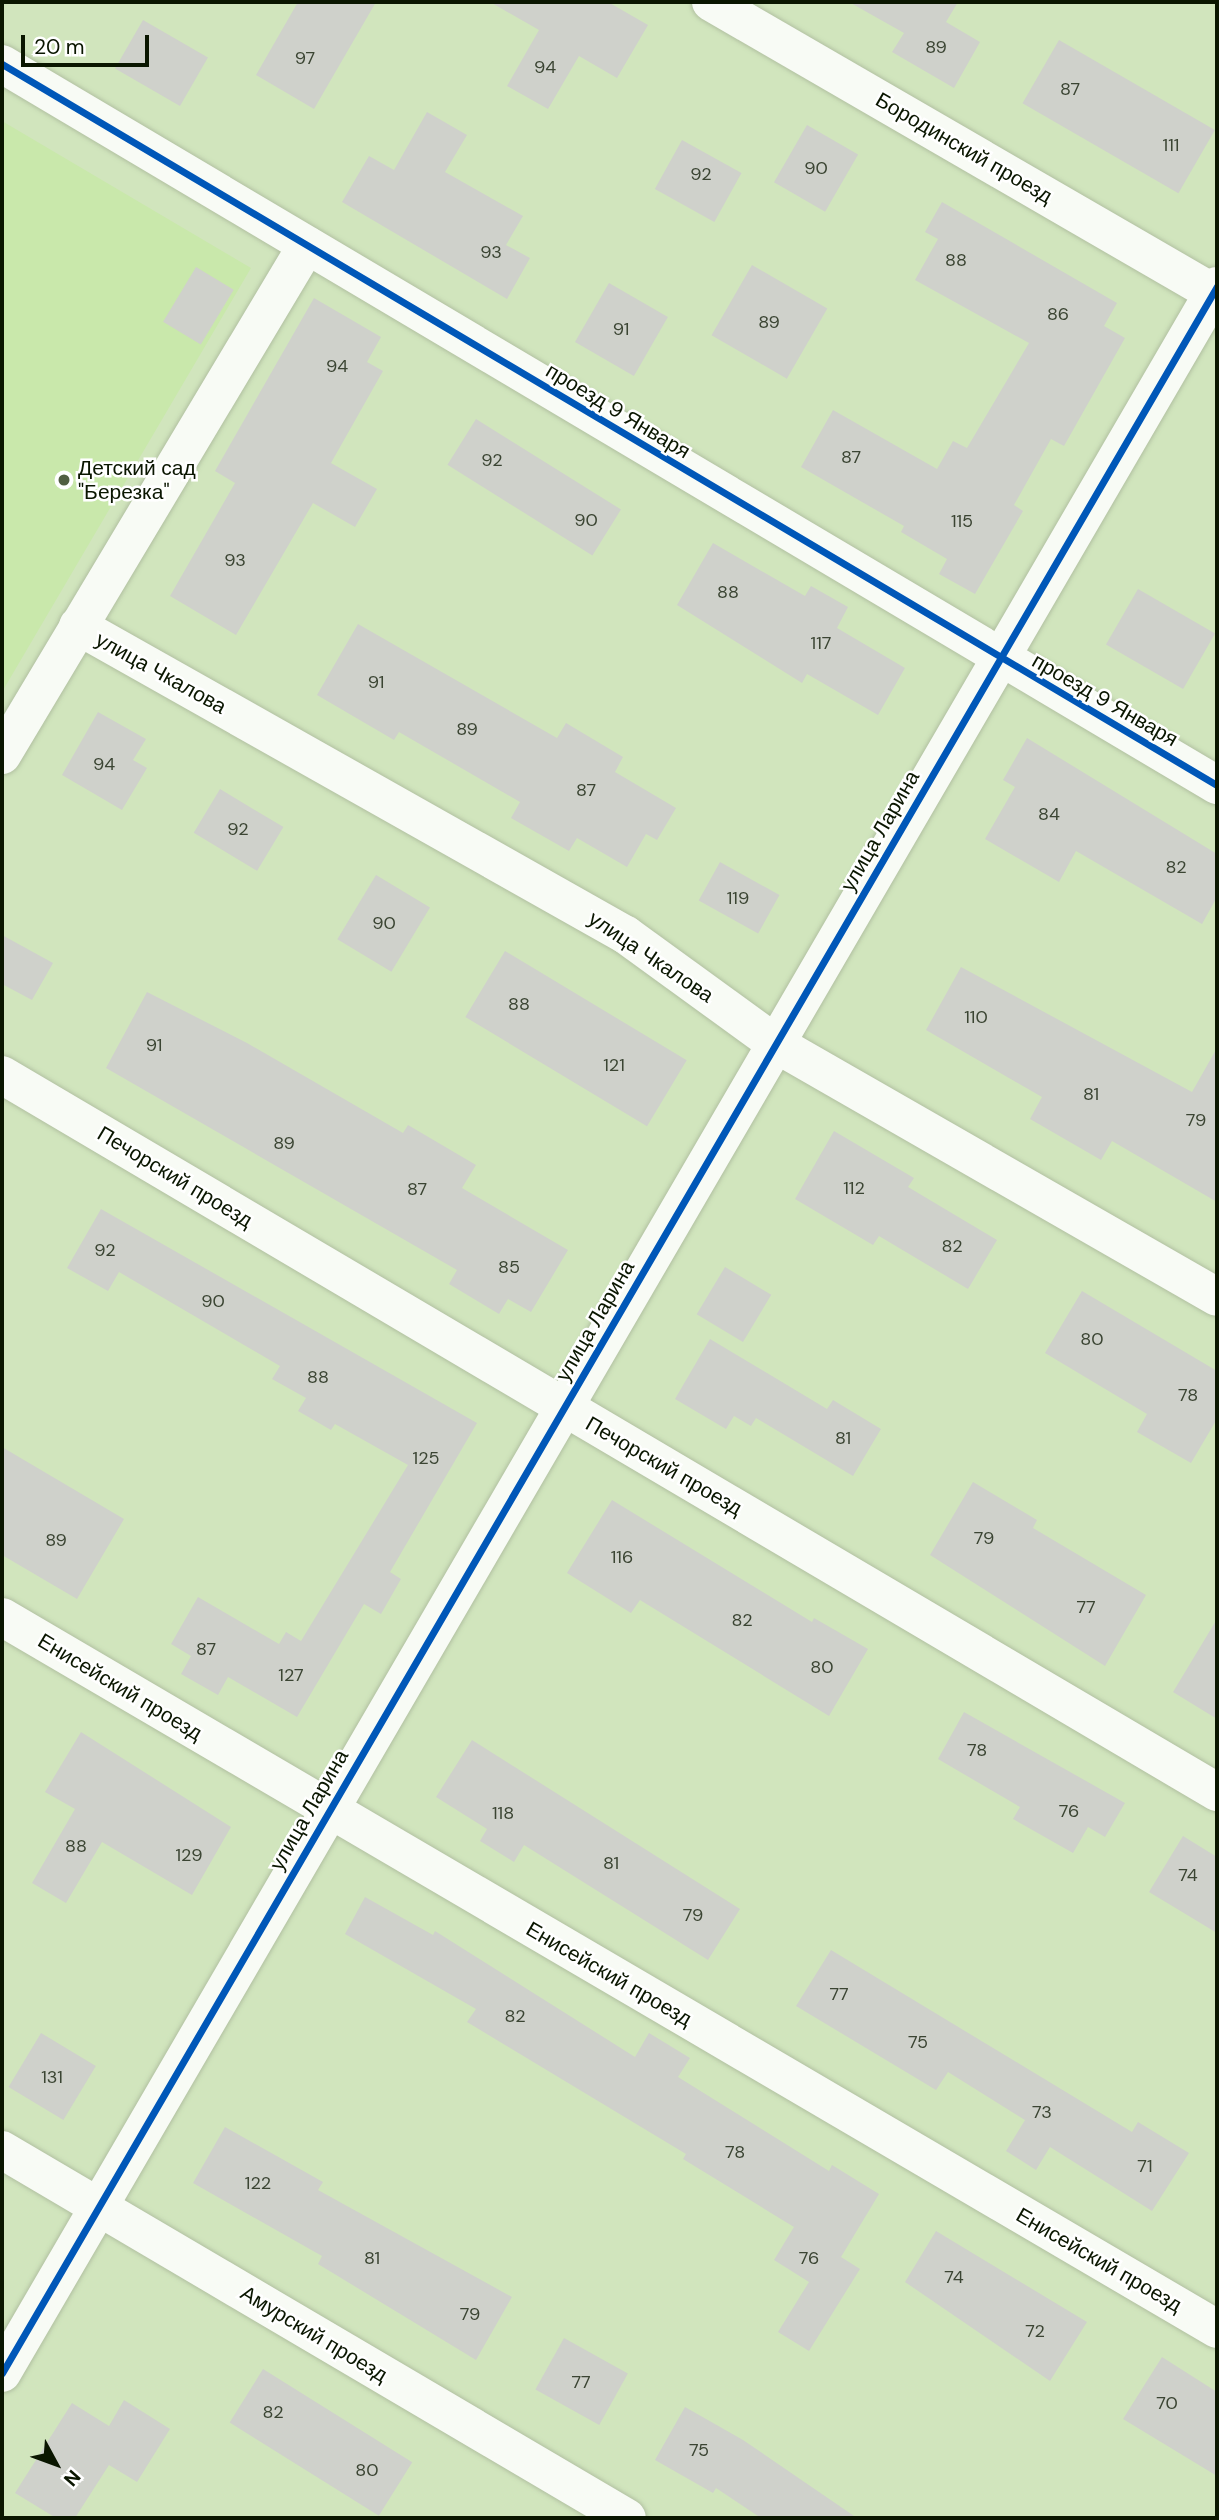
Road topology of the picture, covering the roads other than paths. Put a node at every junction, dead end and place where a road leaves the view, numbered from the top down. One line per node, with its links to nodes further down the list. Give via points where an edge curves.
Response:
1 (710, 2): 4 (street, Бородинский проезд)
2 (2, 64): 3 (street, проезд 9 Января)
3 (307, 245): 5 (street); 6 (street, проезд 9 Января)
4 (1216, 291): 6 (street, улица Ларина)
5 (79, 626): 7 (street); 9 (street, улица Чкалова, via 626,935)
6 (1000, 659): 8 (street, проезд 9 Января); 9 (street, улица Ларина)
7 (2, 755)
8 (1217, 785)
9 (776, 1044): 11 (street, улица Чкалова); 12 (street, улица Ларина)
10 (2, 1075): 12 (street, Печорский проезд)
11 (1217, 1297)
12 (564, 1407): 14 (street, Печорский проезд); 15 (street, улица Ларина)
13 (2, 1617): 15 (street, Енисейский проезд)
14 (1217, 1791)
15 (329, 1810): 17 (street, улица Ларина); 18 (street, Енисейский проезд)
16 (2, 2150): 17 (street, Амурский проезд)
17 (98, 2206): 19 (street, улица Ларина); 20 (street, Амурский проезд)
18 (1217, 2329)
19 (2, 2372)
20 (627, 2518)

